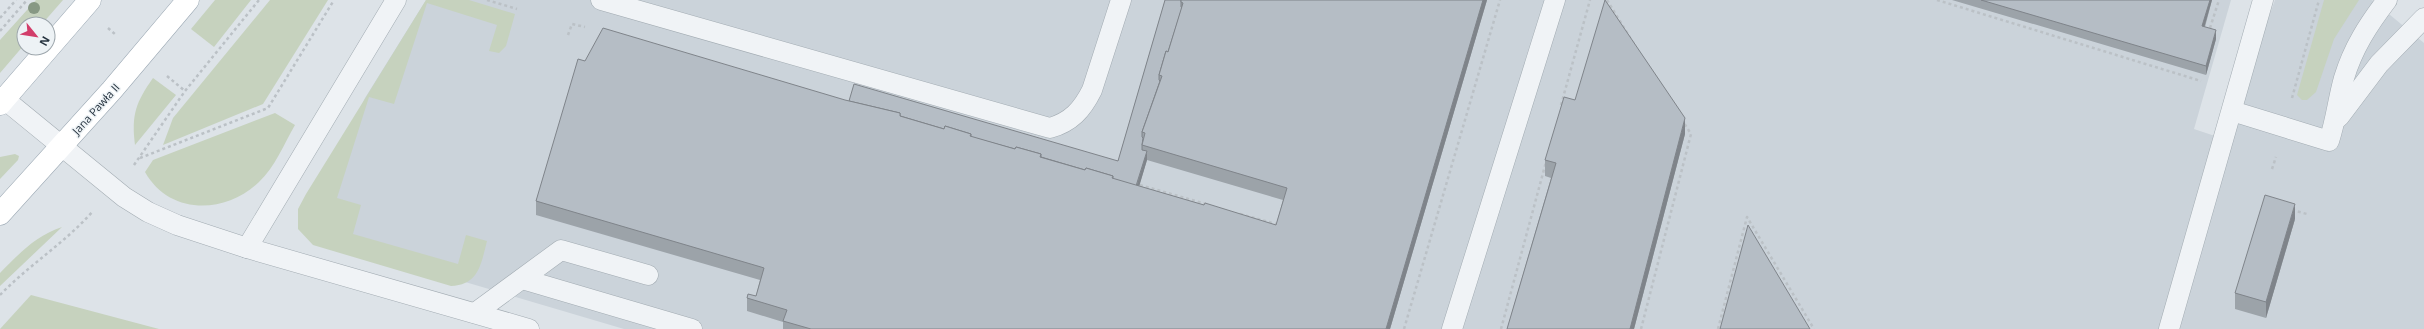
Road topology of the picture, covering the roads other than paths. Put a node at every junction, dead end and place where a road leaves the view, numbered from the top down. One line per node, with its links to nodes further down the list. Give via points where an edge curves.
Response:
1 (90, 0): 10 (main road)
2 (188, 0): 13 (main road, Jana Pawła II)
3 (396, 0): 15 (lane)
4 (601, 0): 5 (lane, via 1050,128 1064,124 1086,104)
5 (1121, 0)
6 (1555, 0): 21 (lane)
7 (2263, 0): 11 (lane)
8 (2387, 0): 12 (lane, via 2362,33 2352,56 2344,78)
9 (2424, 18): 12 (lane, via 2378,64)
10 (2, 101): 13 (lane)
11 (2232, 111): 12 (lane, via 2329,141); 22 (lane)
12 (2336, 122)
13 (62, 147): 14 (main road, Jana Pawła II); 15 (lane, via 148,212 207,236)
14 (0, 214)
15 (247, 248): 18 (lane)
16 (648, 275): 17 (lane, via 560,250)
17 (522, 279): 18 (lane); 20 (lane)
18 (475, 313): 19 (lane)
19 (529, 329)
20 (692, 329)
21 (1452, 329)
22 (2169, 329)

